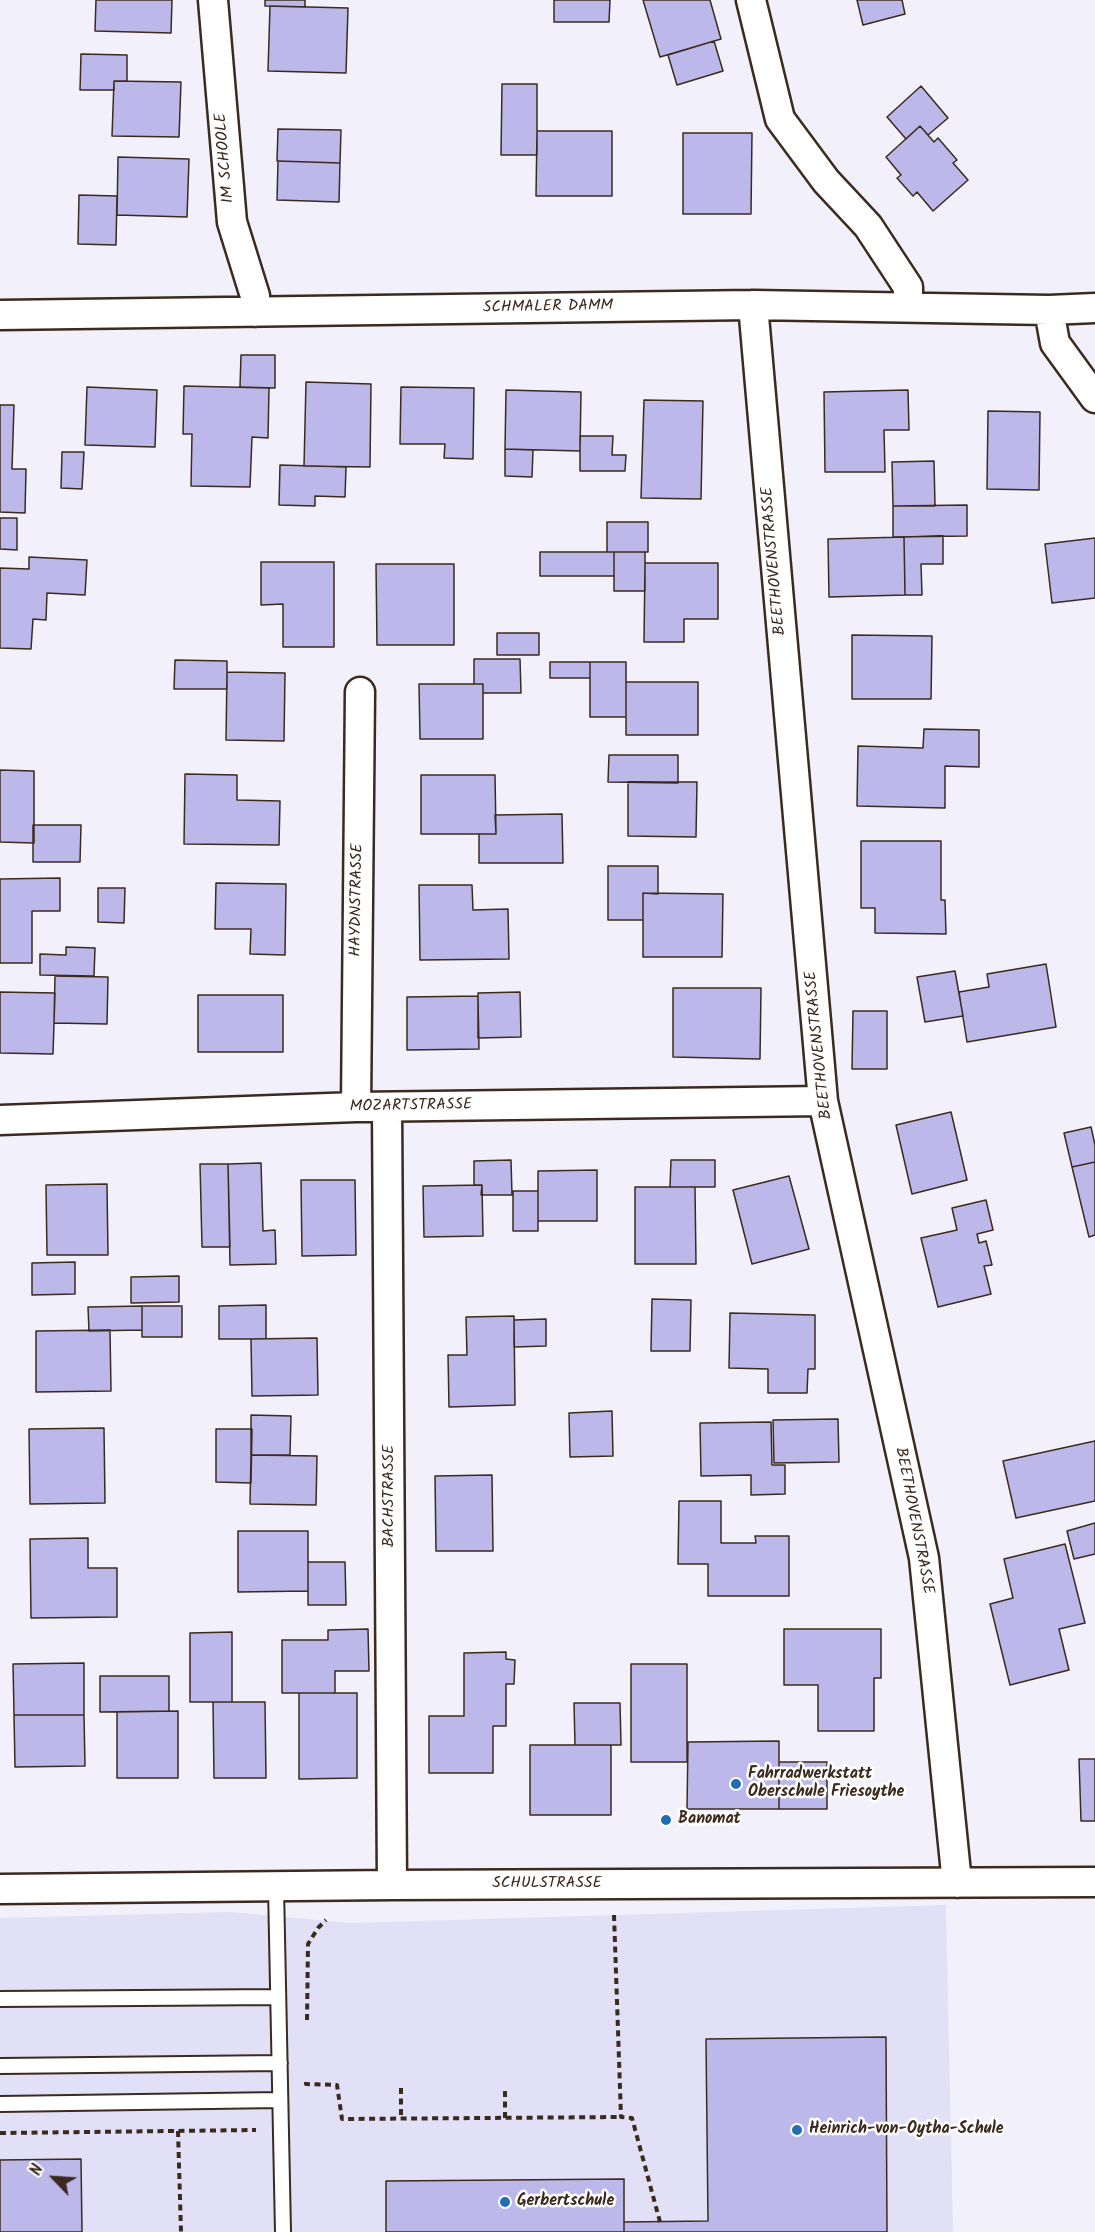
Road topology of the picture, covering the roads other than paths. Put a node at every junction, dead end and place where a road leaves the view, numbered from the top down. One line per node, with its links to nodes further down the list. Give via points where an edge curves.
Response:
1 (213, 0): 7 (street, IM SCHOOLE, via 232,222 255,296)
2 (750, 0): 4 (street, via 780,119 826,181 868,226 908,287)
3 (753, 305): 4 (street, SCHMALER DAMM); 7 (street, SCHMALER DAMM); 11 (street, BEETHOVENSTRASSE)
4 (908, 307): 6 (street, SCHMALER DAMM)
5 (1095, 308): 6 (street, SCHMALER DAMM)
6 (1049, 310): 9 (street, via 1055,343)
7 (255, 312): 8 (street, SCHMALER DAMM)
8 (0, 315)
9 (1095, 398)
10 (360, 692): 12 (street, HAYDNSTRASSE)
11 (823, 1101): 13 (street, MOZARTSTRASSE); 16 (street, BEETHOVENSTRASSE, via 924,1558)
12 (356, 1107): 13 (street, MOZARTSTRASSE); 14 (street, MOZARTSTRASSE)
13 (387, 1107): 17 (street, BACHSTRASSE)
14 (0, 1120)
15 (1095, 1882): 16 (street, SCHULSTRASSE)
16 (957, 1883): 17 (street, SCHULSTRASSE)
17 (392, 1885): 18 (street, SCHULSTRASSE)
18 (276, 1887): 19 (street, SCHULSTRASSE); 20 (lane)
19 (0, 1889)
20 (278, 1996): 21 (lane); 22 (lane)
21 (0, 1999)
22 (280, 2063): 23 (lane); 24 (lane)
23 (0, 2066)
24 (280, 2100): 25 (lane); 26 (lane)
25 (0, 2104)
26 (283, 2232)

